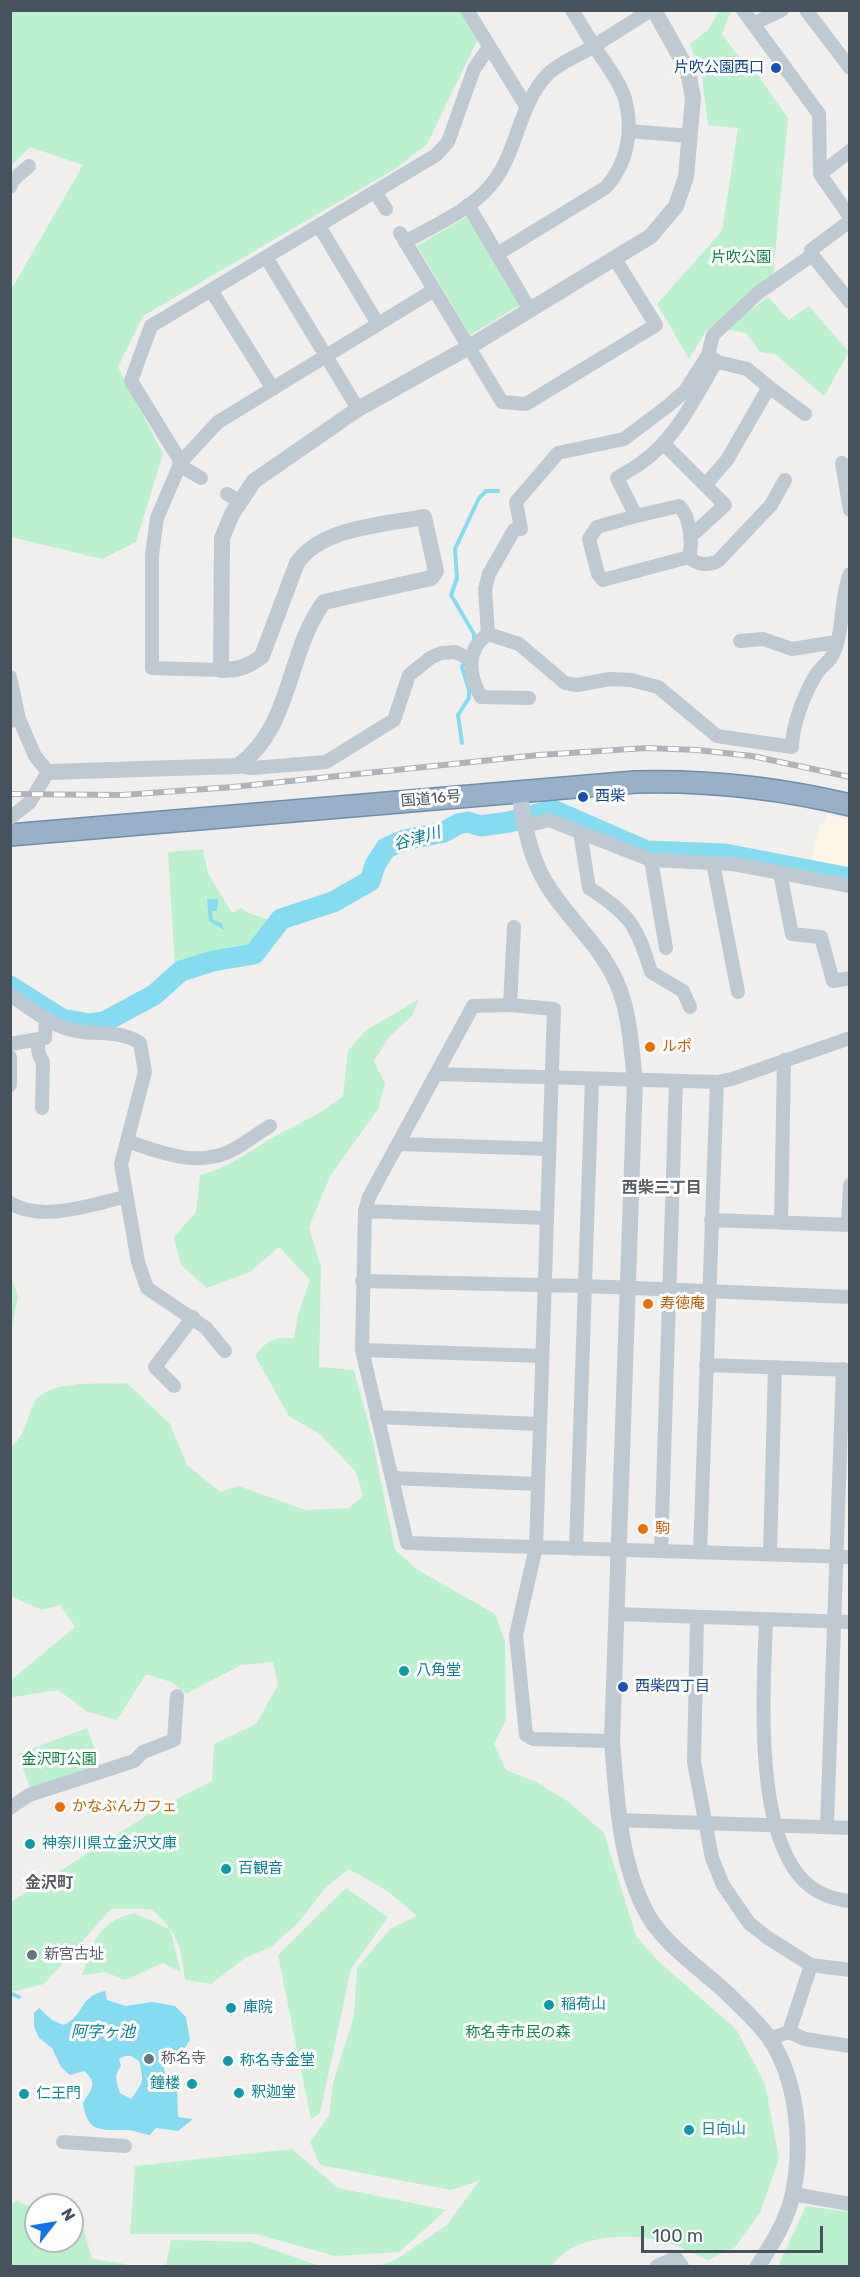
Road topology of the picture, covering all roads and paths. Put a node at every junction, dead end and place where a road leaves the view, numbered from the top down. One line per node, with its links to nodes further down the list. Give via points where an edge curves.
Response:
1 (467, 10): 9 (street)
2 (572, 10): 8 (street)
3 (653, 10): 8 (street); 13 (street, via 688,70 693,98)
4 (742, 10): 7 (street)
5 (782, 10): 7 (street)
6 (806, 10): 10 (street)
7 (753, 24): 16 (street, via 819,114)
8 (594, 46): 11 (street, via 547,74); 12 (street, via 625,98)
9 (489, 47): 11 (street); 18 (street, via 474,69 448,142 436,154)
10 (849, 68)
11 (526, 106): 19 (street, via 508,157 491,186)
12 (629, 131): 13 (street); 23 (street, via 622,163 605,188)
13 (690, 136): 26 (street, via 687,177 676,206 651,236)
14 (849, 152): 16 (street)
15 (29, 166): 17 (street)
16 (820, 174): 21 (street)
17 (10, 187)
18 (375, 192): 20 (street); 22 (street)
19 (468, 206): 23 (street); 28 (street, via 403,238)
20 (386, 209)
21 (849, 219): 24 (street, via 811,250)
22 (319, 226): 25 (street); 31 (street)
23 (499, 253): 30 (street)
24 (812, 255): 29 (street); 34 (street, via 758,292 713,335)
25 (266, 257): 27 (street); 33 (street)
26 (615, 259): 30 (street); 32 (street, via 656,325 526,404 502,402)
27 (211, 290): 36 (street); 40 (street, via 151,326 131,381)
28 (434, 290): 31 (street); 32 (street)
29 (849, 302)
30 (530, 310): 32 (street)
31 (378, 324): 33 (street)
32 (469, 347): 37 (street)
33 (325, 357): 36 (street); 37 (street)
34 (713, 359): 35 (street, via 747,369); 39 (street, via 713,367 686,414); 50 (street, via 685,391 624,439 558,453 516,502 521,530 514,530 489,574 485,589)
35 (769, 387): 38 (street); 44 (street, via 727,460)
36 (273, 389): 40 (street, via 218,422)
37 (358, 408): 54 (street, via 276,463 233,498 222,538)
38 (805, 414)
39 (663, 443): 44 (street); 46 (street, via 642,463 617,478)
40 (180, 463): 42 (street); 54 (street, via 157,518 153,546 152,668)
41 (842, 463): 45 (street)
42 (201, 478)
43 (785, 480): 48 (street, via 771,505 717,562 700,564)
44 (706, 484): 47 (street, via 725,507)
45 (849, 510)
46 (636, 516): 47 (street, via 679,506 685,512); 48 (street, via 597,527 590,534 598,574 603,580)
47 (690, 537): 48 (street)
48 (689, 557)
49 (849, 574): 52 (street)
50 (488, 634): 52 (street, via 519,644 565,683 577,685 610,679 658,687 717,736 792,747 792,730 817,672 832,657); 53 (street, via 481,639)
51 (740, 641): 52 (street, via 763,639 792,649)
52 (836, 642)
53 (472, 660): 56 (street, via 472,683 480,697); 58 (street, via 455,652 430,657 410,675 394,720 326,762)
54 (221, 670): 58 (street, via 250,666 262,656 305,551 330,536 424,517 436,571 431,578 324,602 306,637 276,721 259,748)
55 (10, 677): 57 (street)
56 (529, 698)
57 (15, 720): 59 (street)
58 (238, 766): 59 (street)
59 (48, 772): 62 (street, via 30,802)
60 (519, 792): 61 (highway, 国道16号, via 672,781 773,789); 63 (street); 65 (highway, 国道16号)
61 (849, 805)
62 (10, 818)
63 (524, 820): 64 (street, via 549,820); 86 (street, via 532,855 543,877 616,981 626,1012)
64 (580, 832): 66 (street); 76 (street, via 589,888 616,905 642,941 651,972 683,991)
65 (10, 835)
66 (651, 860): 67 (street); 71 (street)
67 (713, 863): 68 (street); 73 (street)
68 (780, 873): 69 (street); 72 (street, via 792,934 821,938 833,981)
69 (849, 886)
70 (514, 927): 75 (street)
71 (666, 948)
72 (849, 978)
73 (738, 993)
74 (10, 995): 77 (street)
75 (510, 1005): 83 (street, via 473,1006); 84 (street, via 554,1009)
76 (690, 1007)
77 (46, 1018): 79 (street, via 45,1038); 92 (street, via 75,1031 128,1035 140,1043 145,1072)
78 (849, 1038): 82 (street)
79 (37, 1041): 80 (street); 90 (street, via 43,1062)
80 (10, 1044)
81 (10, 1057): 89 (street)
82 (784, 1060): 88 (street); 101 (street)
83 (436, 1074): 84 (street); 93 (street)
84 (551, 1078): 85 (street); 94 (street)
85 (592, 1080): 86 (street); 104 (street)
86 (634, 1080): 87 (street); 106 (street)
87 (676, 1081): 88 (street); 107 (street)
88 (717, 1082): 100 (street)
89 (10, 1085)
90 (42, 1108)
91 (270, 1126): 92 (street, via 226,1153 192,1158 174,1158)
92 (127, 1141): 96 (street, via 121,1164)
93 (399, 1144): 94 (street); 98 (street)
94 (549, 1149): 99 (street)
95 (849, 1185): 102 (street)
96 (125, 1197): 97 (street, via 44,1211 25,1210); 110 (street, via 147,1288)
97 (10, 1203)
98 (365, 1211): 99 (street); 103 (street)
99 (547, 1218): 105 (street)
100 (711, 1220): 101 (street); 108 (street)
101 (781, 1223): 102 (street)
102 (849, 1225)
103 (362, 1281): 105 (street); 111 (street)
104 (585, 1286): 105 (street); 106 (street); 123 (street)
105 (544, 1287): 113 (street)
106 (627, 1288): 107 (street); 124 (street)
107 (669, 1289): 108 (street); 125 (street)
108 (708, 1293): 109 (street); 114 (street)
109 (849, 1298)
110 (193, 1317): 112 (street); 117 (street, via 155,1367)
111 (362, 1350): 113 (street); 118 (street)
112 (225, 1351)
113 (542, 1356): 119 (street)
114 (706, 1365): 115 (street); 126 (street)
115 (775, 1367): 116 (street); 127 (street)
116 (846, 1370): 128 (street)
117 (174, 1386)
118 (376, 1417): 119 (street); 120 (street)
119 (539, 1424): 121 (street)
120 (392, 1478): 121 (street); 122 (street, via 407,1543)
121 (537, 1484): 122 (street)
122 (536, 1547): 123 (street); 135 (street, via 516,1635 526,1735)
123 (576, 1549): 124 (street)
124 (618, 1551): 125 (street); 129 (street)
125 (661, 1551): 126 (street)
126 (700, 1552): 127 (street)
127 (770, 1554): 128 (street)
128 (843, 1557): 132 (street)
129 (616, 1614): 130 (street); 135 (street)
130 (697, 1617): 131 (street); 138 (street, via 694,1762)
131 (766, 1619): 132 (street); 139 (street, via 762,1751)
132 (833, 1622): 133 (street); 140 (street)
133 (849, 1622)
134 (177, 1696): 136 (street, via 174,1740 142,1752 134,1761 29,1795)
135 (612, 1741): 137 (street)
136 (10, 1809)
137 (619, 1820): 138 (street); 146 (street, via 636,1891 650,1918)
138 (705, 1822): 139 (street); 143 (street, via 712,1858 742,1915 768,1938)
139 (776, 1825): 140 (street); 142 (street, via 786,1856 800,1876 817,1892)
140 (827, 1826): 141 (street)
141 (849, 1828)
142 (849, 1902)
143 (811, 1965): 144 (street); 145 (street)
144 (849, 1970)
145 (789, 2032): 146 (street); 147 (street, via 805,2039)
146 (770, 2039): 150 (street, via 792,2094 797,2128)
147 (849, 2046)
148 (63, 2142): 149 (street)
149 (125, 2146)
150 (793, 2194): 151 (street); 154 (street, via 777,2235)
151 (849, 2204)
152 (657, 2266): 153 (street, via 676,2258)
153 (682, 2266)
154 (758, 2266)

